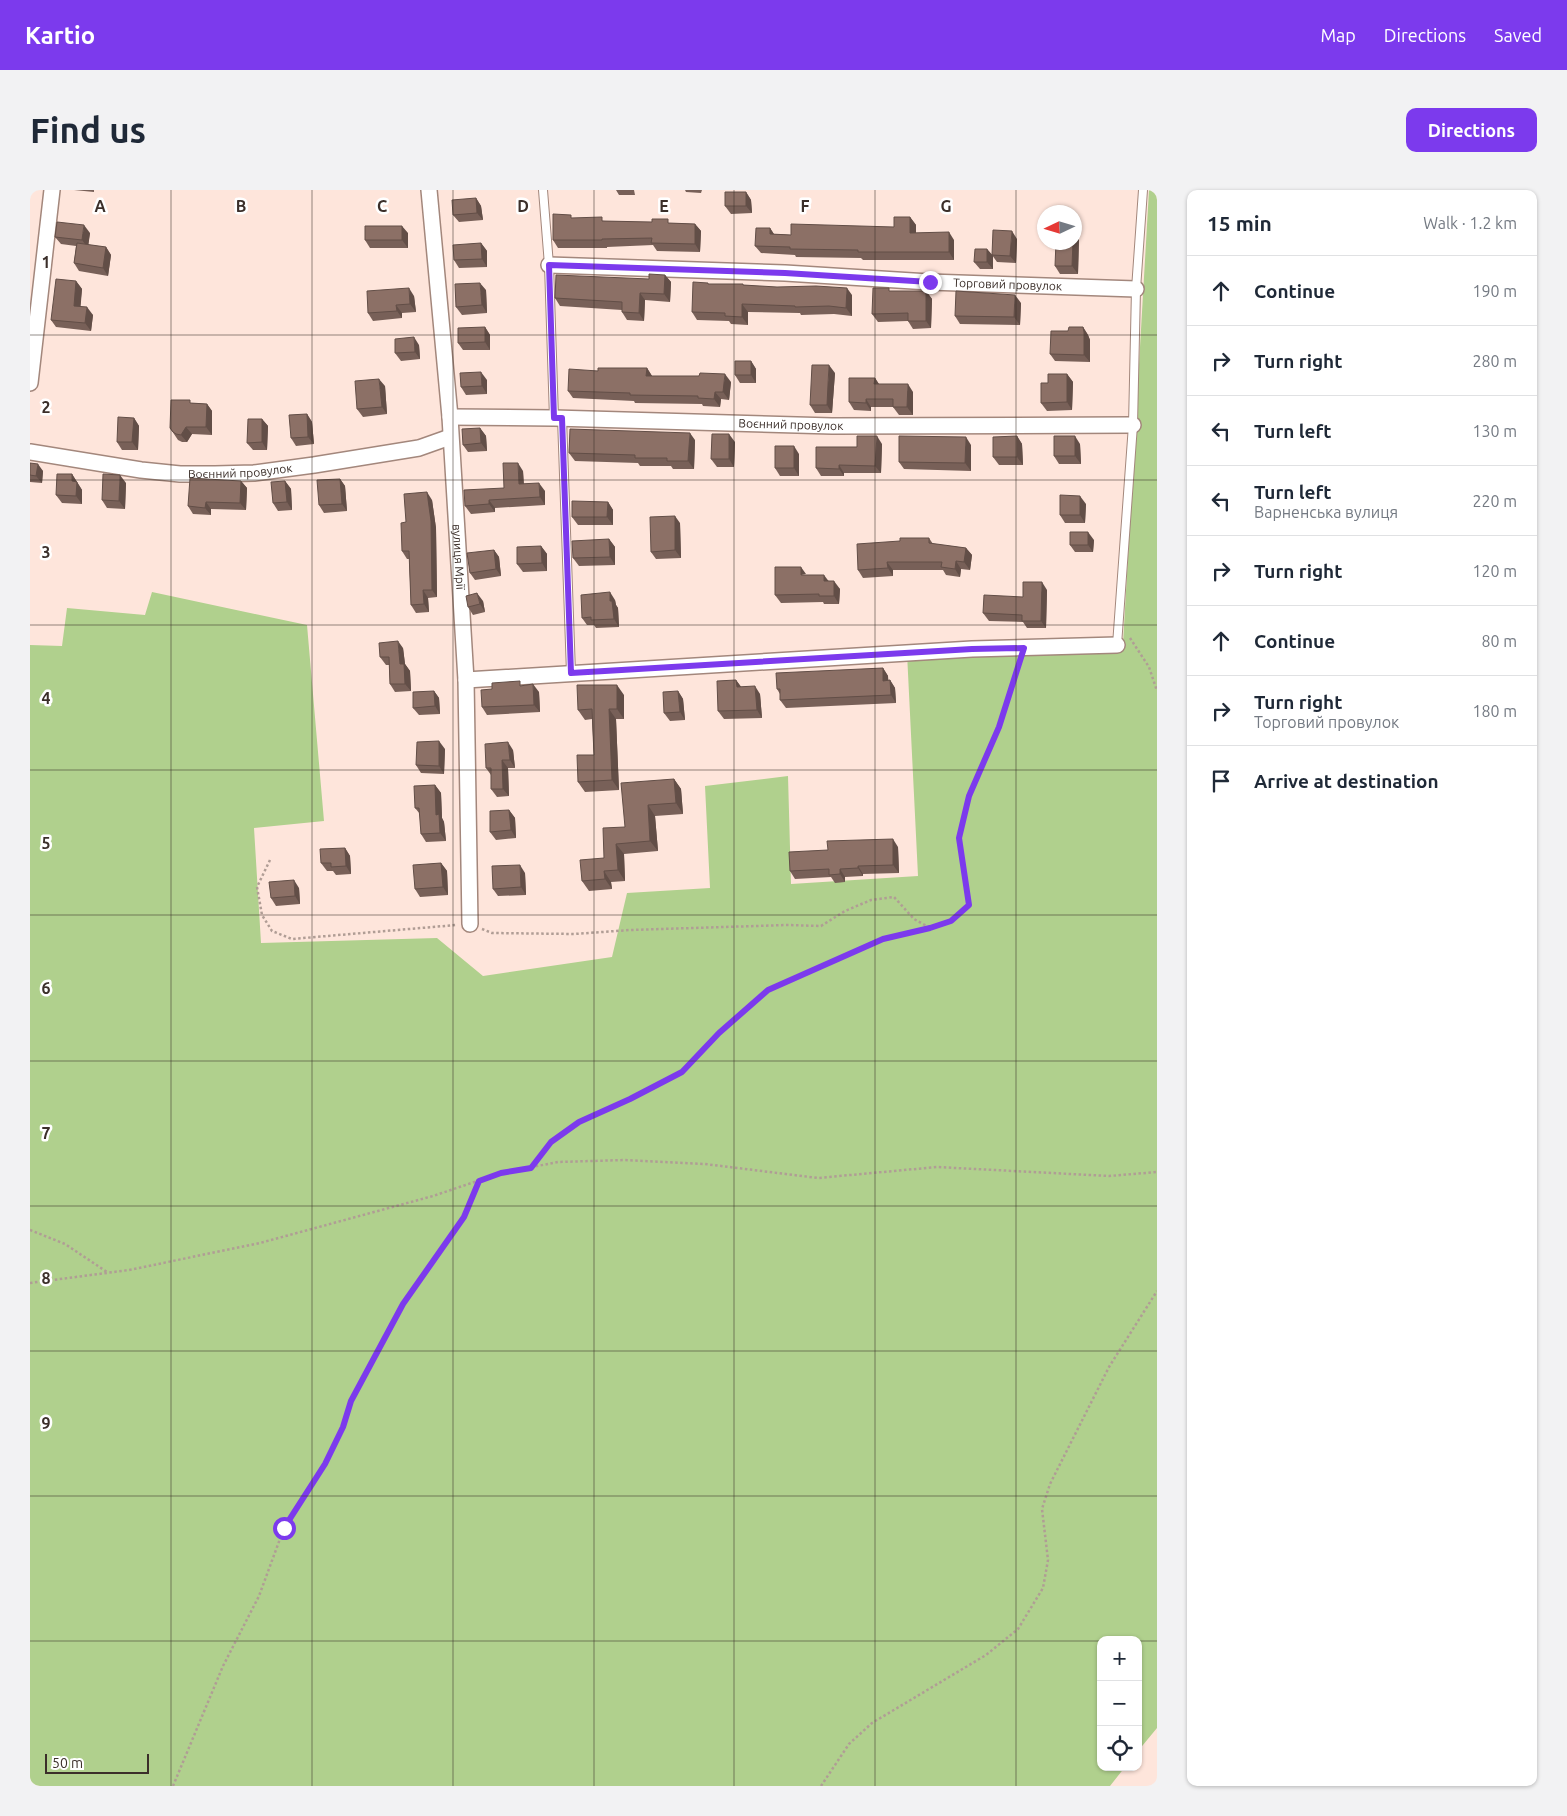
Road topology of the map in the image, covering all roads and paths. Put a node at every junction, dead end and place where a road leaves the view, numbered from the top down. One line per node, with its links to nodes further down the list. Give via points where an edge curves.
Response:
1 (52, 190): 7 (street)
2 (429, 190): 8 (street, вулиця Мрії)
3 (543, 190): 5 (lane)
4 (1143, 190): 6 (lane)
5 (549, 265): 6 (street, Торговий провулок); 9 (lane)
6 (1136, 289): 10 (lane)
7 (30, 383)
8 (450, 418): 9 (street, Воєнний провулок); 11 (street, вулиця Мрії)
9 (558, 418): 10 (street, Воєнний провулок, via 832,426); 16 (lane)
10 (1133, 425): 13 (lane)
11 (450, 437): 12 (street, Воєнний провулок, via 419,448 254,473 180,474); 17 (street, вулиця Мрії)
12 (30, 452)
13 (1119, 623): 14 (lane); 18 (path, via 1149,667)
14 (1118, 645): 15 (street)
15 (1024, 648): 16 (street); 21 (path, via 999,727 969,796 959,838 969,905 951,921)
16 (571, 673): 17 (street)
17 (466, 680): 20 (street, вулиця Мрії)
18 (1157, 691)
19 (270, 860): 20 (path, via 256,886 262,914 272,931 292,939)
20 (470, 924): 21 (path, via 492,933 574,934 821,926 845,910 871,900 894,897 914,919)
21 (930, 928): 22 (path, via 883,939 768,990 719,1033 682,1072 579,1122 551,1142)
22 (531, 1168): 23 (path, via 558,1162 626,1160 705,1164 818,1178 937,1167 1109,1176); 24 (path)
23 (1157, 1172)
24 (479, 1181): 26 (path, via 260,1243); 29 (path, via 464,1217 403,1304 351,1401 343,1427 325,1464 284,1528 259,1596 223,1666)
25 (30, 1230): 26 (path, via 65,1244)
26 (108, 1273): 27 (path)
27 (30, 1284)
28 (1157, 1291): 30 (path, via 1109,1367 1050,1484 1042,1509 1048,1560 1043,1588 1018,1629 986,1655 872,1723 849,1744)
29 (173, 1786)
30 (821, 1786)

